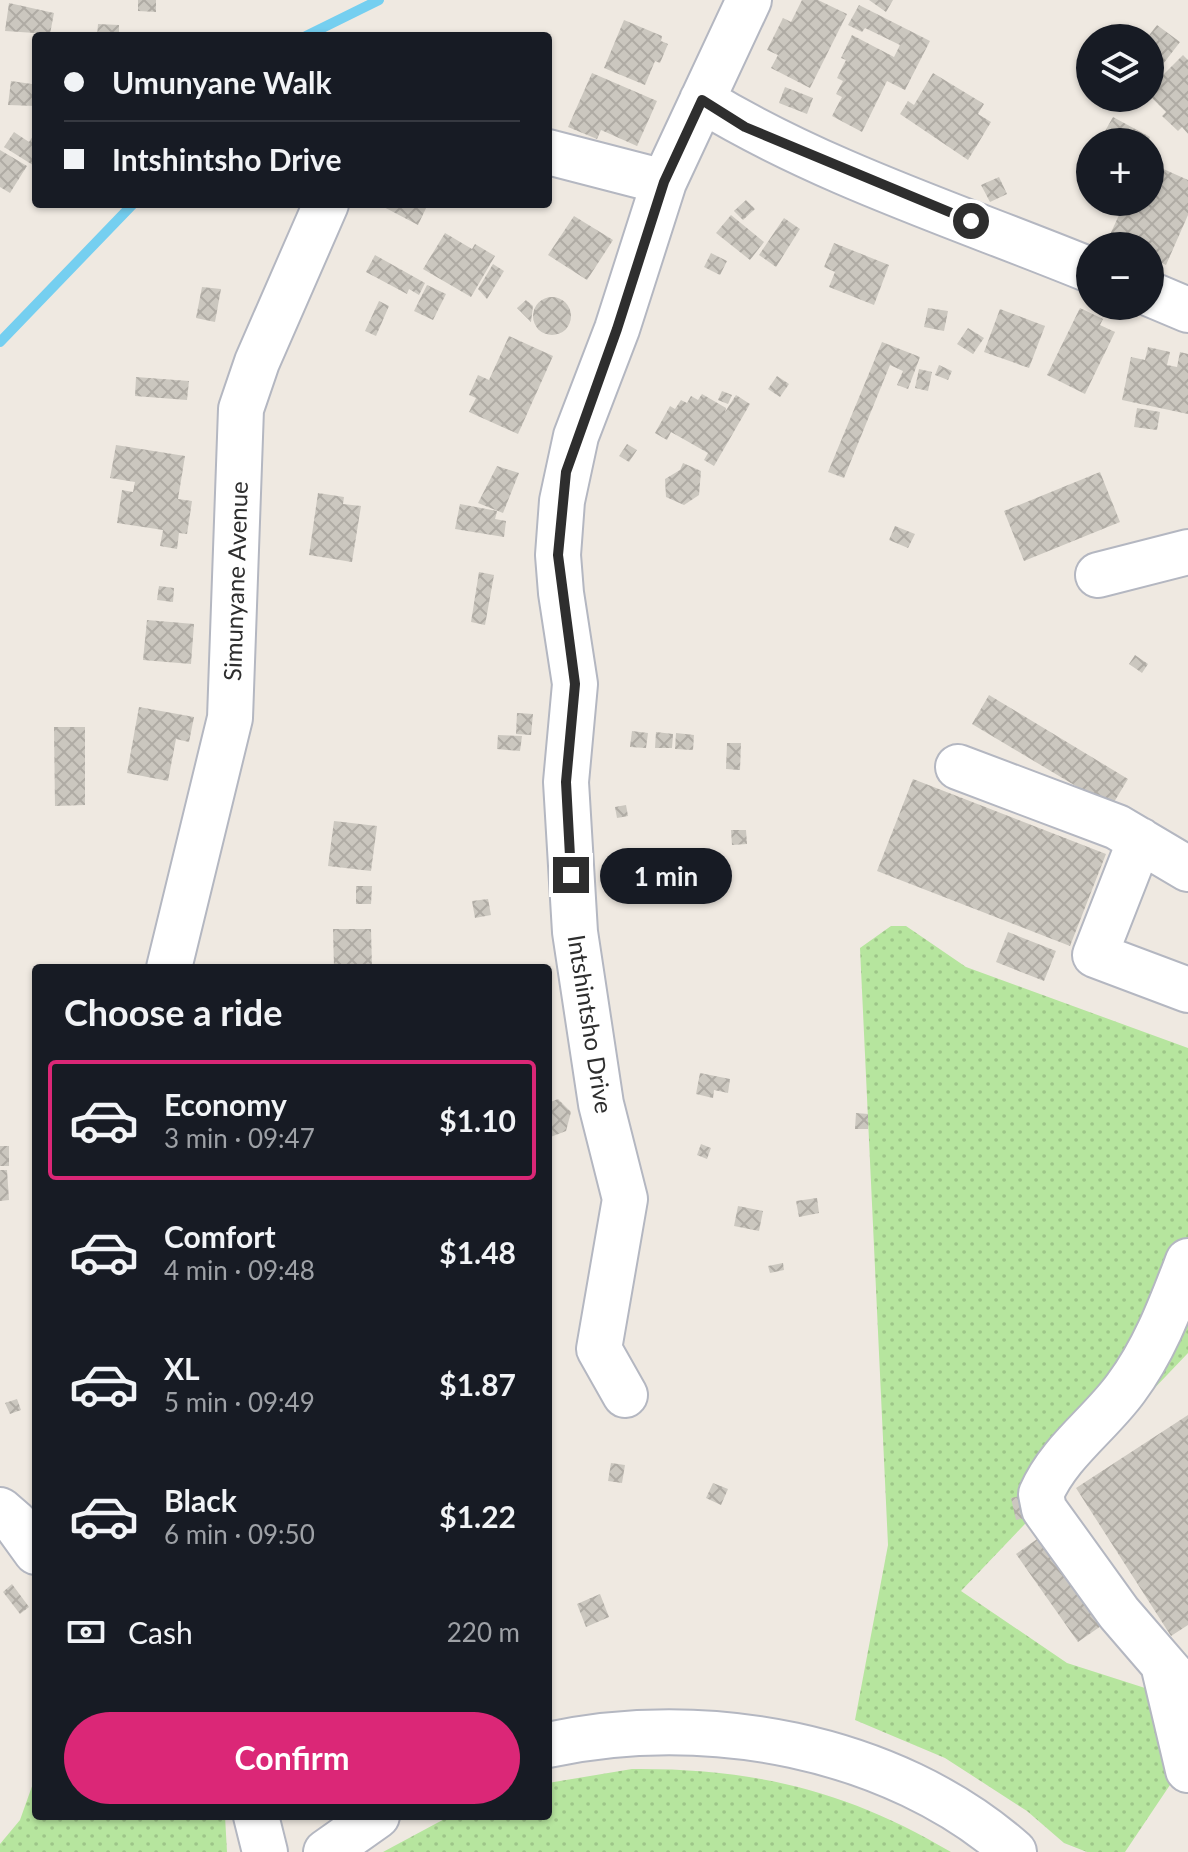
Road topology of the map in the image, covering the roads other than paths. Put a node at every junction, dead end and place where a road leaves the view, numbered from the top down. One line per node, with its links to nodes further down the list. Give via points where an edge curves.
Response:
1 (749, 0): 2 (street, Intshintsho Drive)
2 (702, 100): 4 (street, Intshintsho Drive); 6 (street, via 745,127)
3 (552, 153): 4 (street)
4 (664, 182): 17 (street, Intshintsho Drive, via 572,448 558,555 575,684 566,782 575,932 601,1104 625,1199 599,1349)
5 (324, 208): 14 (street, Simunyane Avenue, via 241,409 230,718)
6 (1076, 264)
7 (1164, 300): 8 (street)
8 (1188, 310)
9 (1188, 552): 10 (street)
10 (1098, 575)
11 (958, 767): 12 (street)
12 (1140, 840): 13 (street); 15 (street, via 1095,955)
13 (1188, 869)
14 (170, 964)
15 (1188, 990)
16 (1188, 1261): 20 (street, via 1159,1335 1126,1388 1060,1463 1041,1494 1044,1509 1119,1613)
17 (625, 1395)
18 (0, 1510): 19 (street)
19 (32, 1546)
20 (1176, 1678): 22 (street)
21 (552, 1744): 27 (street, via 642,1730 714,1733 813,1749 945,1804)
22 (1188, 1770)
23 (257, 1820): 26 (street)
24 (367, 1820): 25 (street)
25 (324, 1837)
26 (265, 1852)
27 (1014, 1852)

